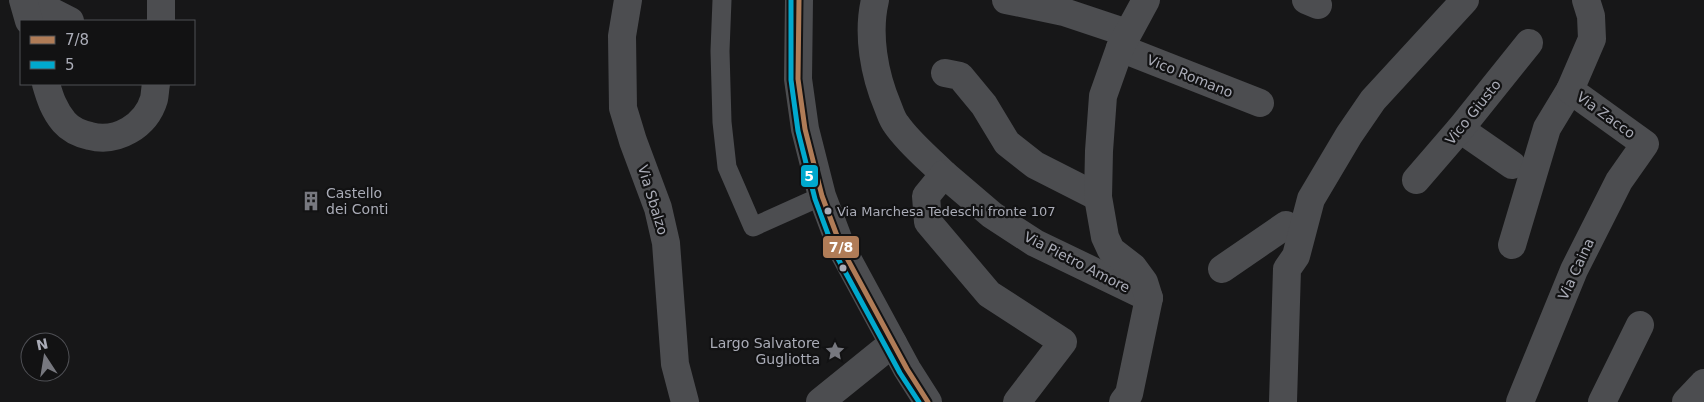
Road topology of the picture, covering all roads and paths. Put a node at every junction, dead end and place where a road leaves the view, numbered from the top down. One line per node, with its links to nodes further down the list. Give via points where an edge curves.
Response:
1 (23, 0): 12 (street)
2 (29, 0): 13 (street)
3 (162, 0): 14 (street)
4 (628, 0): 36 (street, Via Sbalzo, via 622,36 623,108 658,208 666,242 675,364)
5 (722, 0): 27 (lane, via 722,122 727,167 753,227)
6 (798, 0): 27 (street, via 798,79 805,129)
7 (875, 0): 25 (street, Via Pietro Amore, via 872,49 880,89 894,122)
8 (1006, 0): 15 (street, Vico Romano, via 1064,12)
9 (1146, 0): 15 (street)
10 (1465, 0): 41 (street, via 1373,100 1311,198 1296,256 1287,269)
11 (1586, 0): 20 (street, Via Zacco, via 1591,16 1592,39)
12 (29, 20)
13 (68, 20)
14 (161, 20)
15 (1124, 41): 21 (street, Vico Romano); 28 (street, via 1103,96)
16 (1529, 43): 22 (street, Vico Giusto)
17 (945, 73): 28 (street, via 960,76 984,104 1007,143 1035,166)
18 (46, 85): 19 (street, via 51,103 65,123 80,134 97,138 117,136 133,129 154,100)
19 (156, 85)
20 (1570, 90): 23 (street, Via Zacco); 30 (street, via 1547,128)
21 (1260, 103)
22 (1460, 129): 24 (street); 26 (street, Vico Giusto)
23 (1646, 144): 42 (street, Via Caina, via 1618,182 1574,270)
24 (1512, 165)
25 (944, 174): 32 (street, Via Pietro Amore, via 992,215 1035,243); 39 (street, via 926,196 928,222 989,294 1063,342)
26 (1416, 180)
27 (822, 196): 34 (street, via 842,249)
28 (1098, 197): 32 (street, via 1105,237 1111,250 1133,267 1144,282)
29 (1286, 224): 31 (street)
30 (1512, 245)
31 (1222, 268)
32 (1149, 298): 40 (street, via 1129,394)
33 (1640, 325): 43 (street)
34 (893, 343): 37 (street); 38 (street)
35 (1704, 383): 44 (street)
36 (685, 402)
37 (820, 402)
38 (928, 402)
39 (1017, 402)
40 (1123, 402)
41 (1283, 402)
42 (1520, 402)
43 (1602, 402)
44 (1686, 402)

